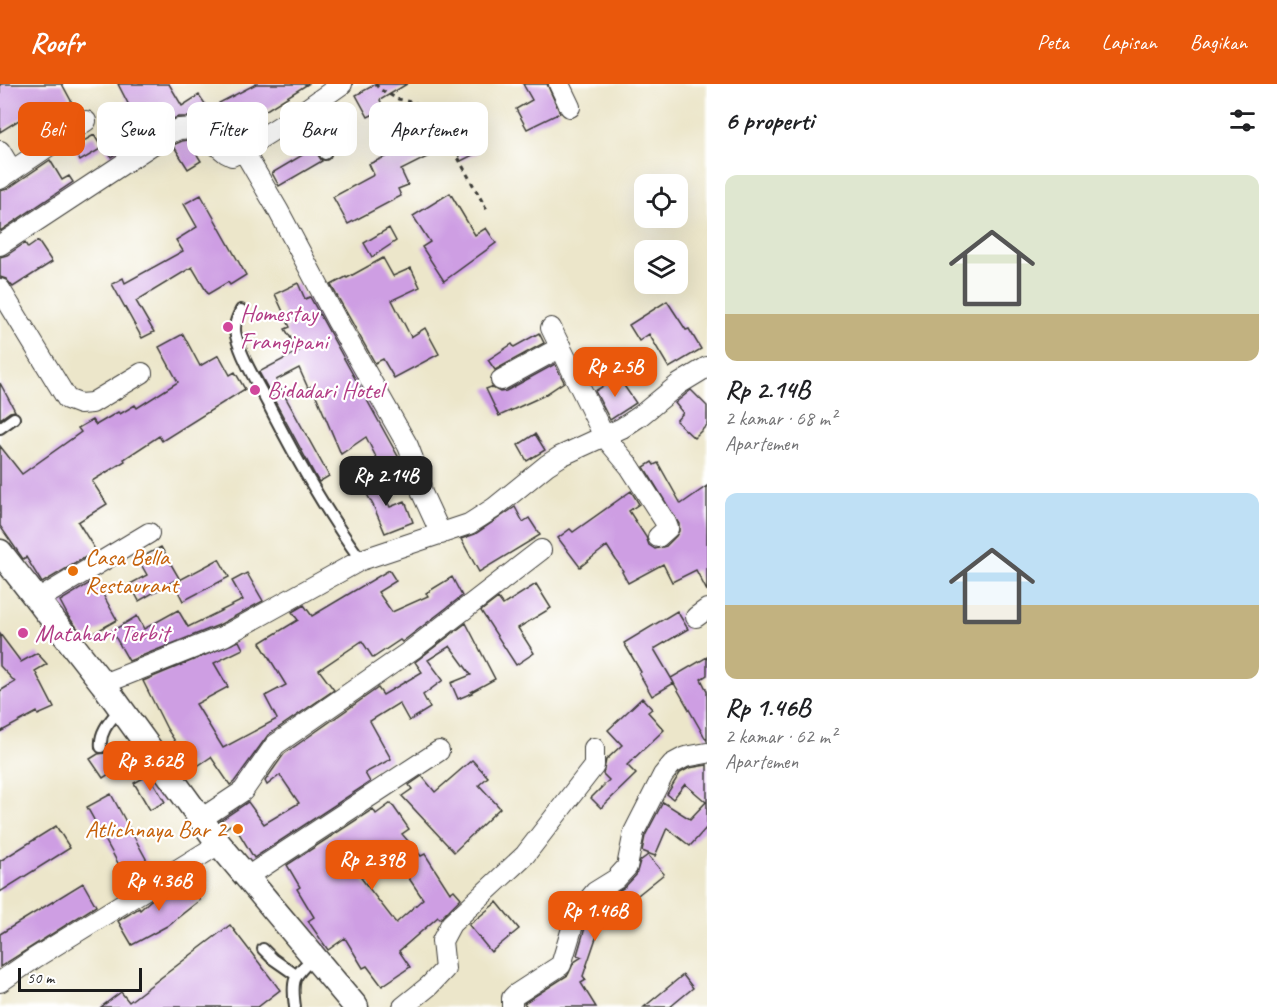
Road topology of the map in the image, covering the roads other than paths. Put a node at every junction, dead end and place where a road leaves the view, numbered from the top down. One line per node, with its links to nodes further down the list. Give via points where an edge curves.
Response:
1 (342, 84): 3 (street)
2 (559, 84): 4 (street)
3 (317, 102)
4 (570, 107)
5 (86, 121): 9 (street)
6 (187, 128): 10 (street, via 170,133)
7 (0, 151): 9 (street)
8 (246, 156): 22 (street, via 408,446 422,493)
9 (6, 175)
10 (0, 245)
11 (0, 289): 16 (street, via 67,399 92,403)
12 (241, 310): 26 (lane, via 235,321 236,336 254,378 292,452)
13 (551, 328): 14 (street)
14 (561, 347): 17 (street); 20 (street)
15 (707, 367): 20 (street, via 640,416)
16 (142, 372)
17 (501, 380)
18 (14, 418): 19 (lane)
19 (0, 428)
20 (604, 436): 22 (street, via 546,465 469,524); 23 (street, via 630,467 666,523 668,528)
21 (149, 533): 27 (street)
22 (441, 534): 26 (street)
23 (658, 537)
24 (541, 550): 34 (street, via 403,656 275,745 243,791)
25 (0, 552): 27 (street)
26 (361, 560): 28 (street, via 224,636)
27 (39, 600): 28 (street)
28 (103, 684): 29 (street)
29 (121, 708): 30 (lane, via 101,735); 34 (street)
30 (101, 747)
31 (594, 748): 43 (street, via 594,766 525,855 451,924 442,941 445,969)
32 (439, 751): 36 (street)
33 (707, 753): 44 (street, via 685,757 663,775 634,832 627,867 595,892 576,915 561,965 515,995)
34 (201, 819): 35 (street)
35 (219, 844): 36 (street); 40 (street)
36 (247, 876): 38 (street)
37 (263, 949): 39 (lane)
38 (314, 957): 39 (lane); 42 (street)
39 (296, 975): 41 (lane)
40 (0, 982)
41 (295, 1007)
42 (356, 1007)
43 (403, 1007)
44 (512, 1007)

